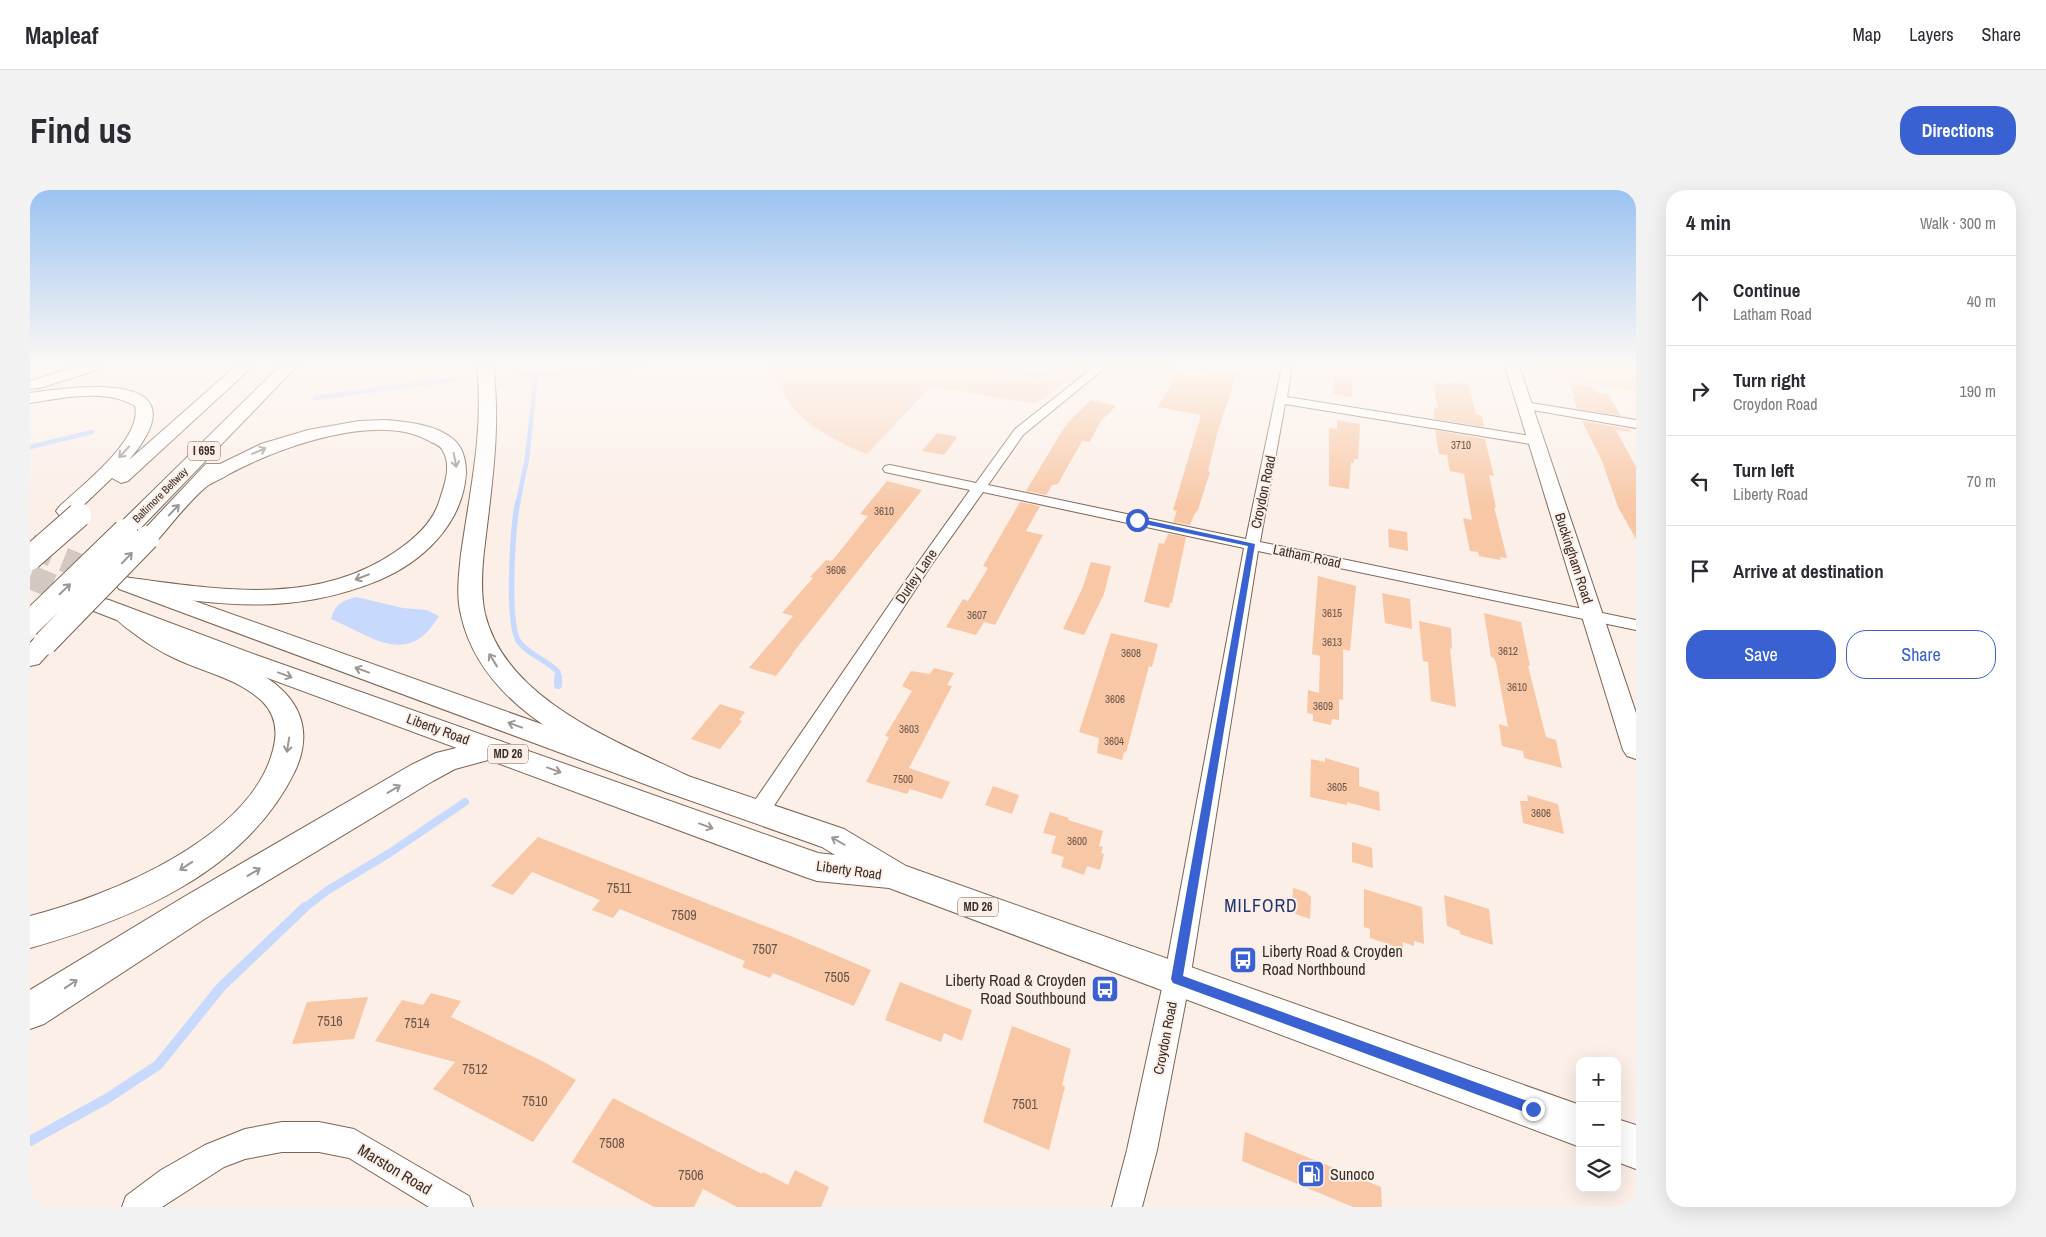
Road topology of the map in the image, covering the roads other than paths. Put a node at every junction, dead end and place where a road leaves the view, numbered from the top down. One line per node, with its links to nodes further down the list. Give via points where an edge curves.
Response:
1 (146, 413): 16 (main road, one-way to 16, via 132,443)
2 (189, 413): 16 (main road, I 695)
3 (242, 413): 21 (main road, Baltimore Beltway / I 695, one-way to 3, bridge)
4 (263, 413): 14 (main road)
5 (488, 413): 26 (main road, one-way to 5, via 584,735 525,698 503,676 477,631 471,575 487,467)
6 (1042, 413): 15 (street, Durley Lane, via 1019,432)
7 (1278, 413): 17 (street, Croydon Road)
8 (1365, 413): 12 (street)
9 (1528, 413): 12 (street, Buckingham Road)
10 (1571, 413): 11 (street)
11 (1636, 424)
12 (1537, 441): 20 (street, Buckingham Road)
13 (890, 469): 15 (street, Latham Road)
14 (200, 482): 23 (main road, one-way to 14, bridge); 26 (main road, Liberty Road / MD 26, via 241,459 284,441 323,432 364,426 412,429 439,438 453,450 457,469 452,498 435,532 398,561 358,578 293,596 241,599 126,583)
15 (979, 486): 17 (street, Latham Road); 27 (street, Durley Lane)
16 (73, 513): 18 (main road); 19 (main road, I 695, bridge)
17 (1252, 544): 20 (street, Latham Road); 30 (street, Croydon Road)
18 (30, 548)
19 (30, 558)
20 (1593, 616): 22 (street, Latham Road); 25 (street, Buckingham Road)
21 (30, 623)
22 (1636, 625)
23 (37, 651)
24 (494, 749): 28 (main road, Liberty Road / MD 26, one-way to 28, via 817,867); 29 (main road, Liberty Road / MD 26, via 112,610 170,646 237,673 267,691 284,710 290,739 288,752 260,804 235,830 191,863 161,882 92,915); 31 (main road, one-way to 24, via 194,908 422,773 455,758)
25 (1636, 750)
26 (677, 784): 27 (main road, Liberty Road / MD 26)
27 (758, 812): 28 (main road, Liberty Road / MD 26, one-way to 27, via 833,838)
28 (894, 876): 30 (main road, Liberty Road / MD 26)
29 (30, 932)
30 (1177, 979): 32 (main road, Liberty Road / MD 26); 37 (street, Croydon Road)
31 (30, 1011)
32 (1576, 1125)
33 (1621, 1141): 34 (main road)
34 (1636, 1147)
35 (137, 1207): 36 (street, Marston Road, via 215,1155 246,1144 282,1138 319,1137 354,1144)
36 (458, 1207)
37 (1127, 1207)

